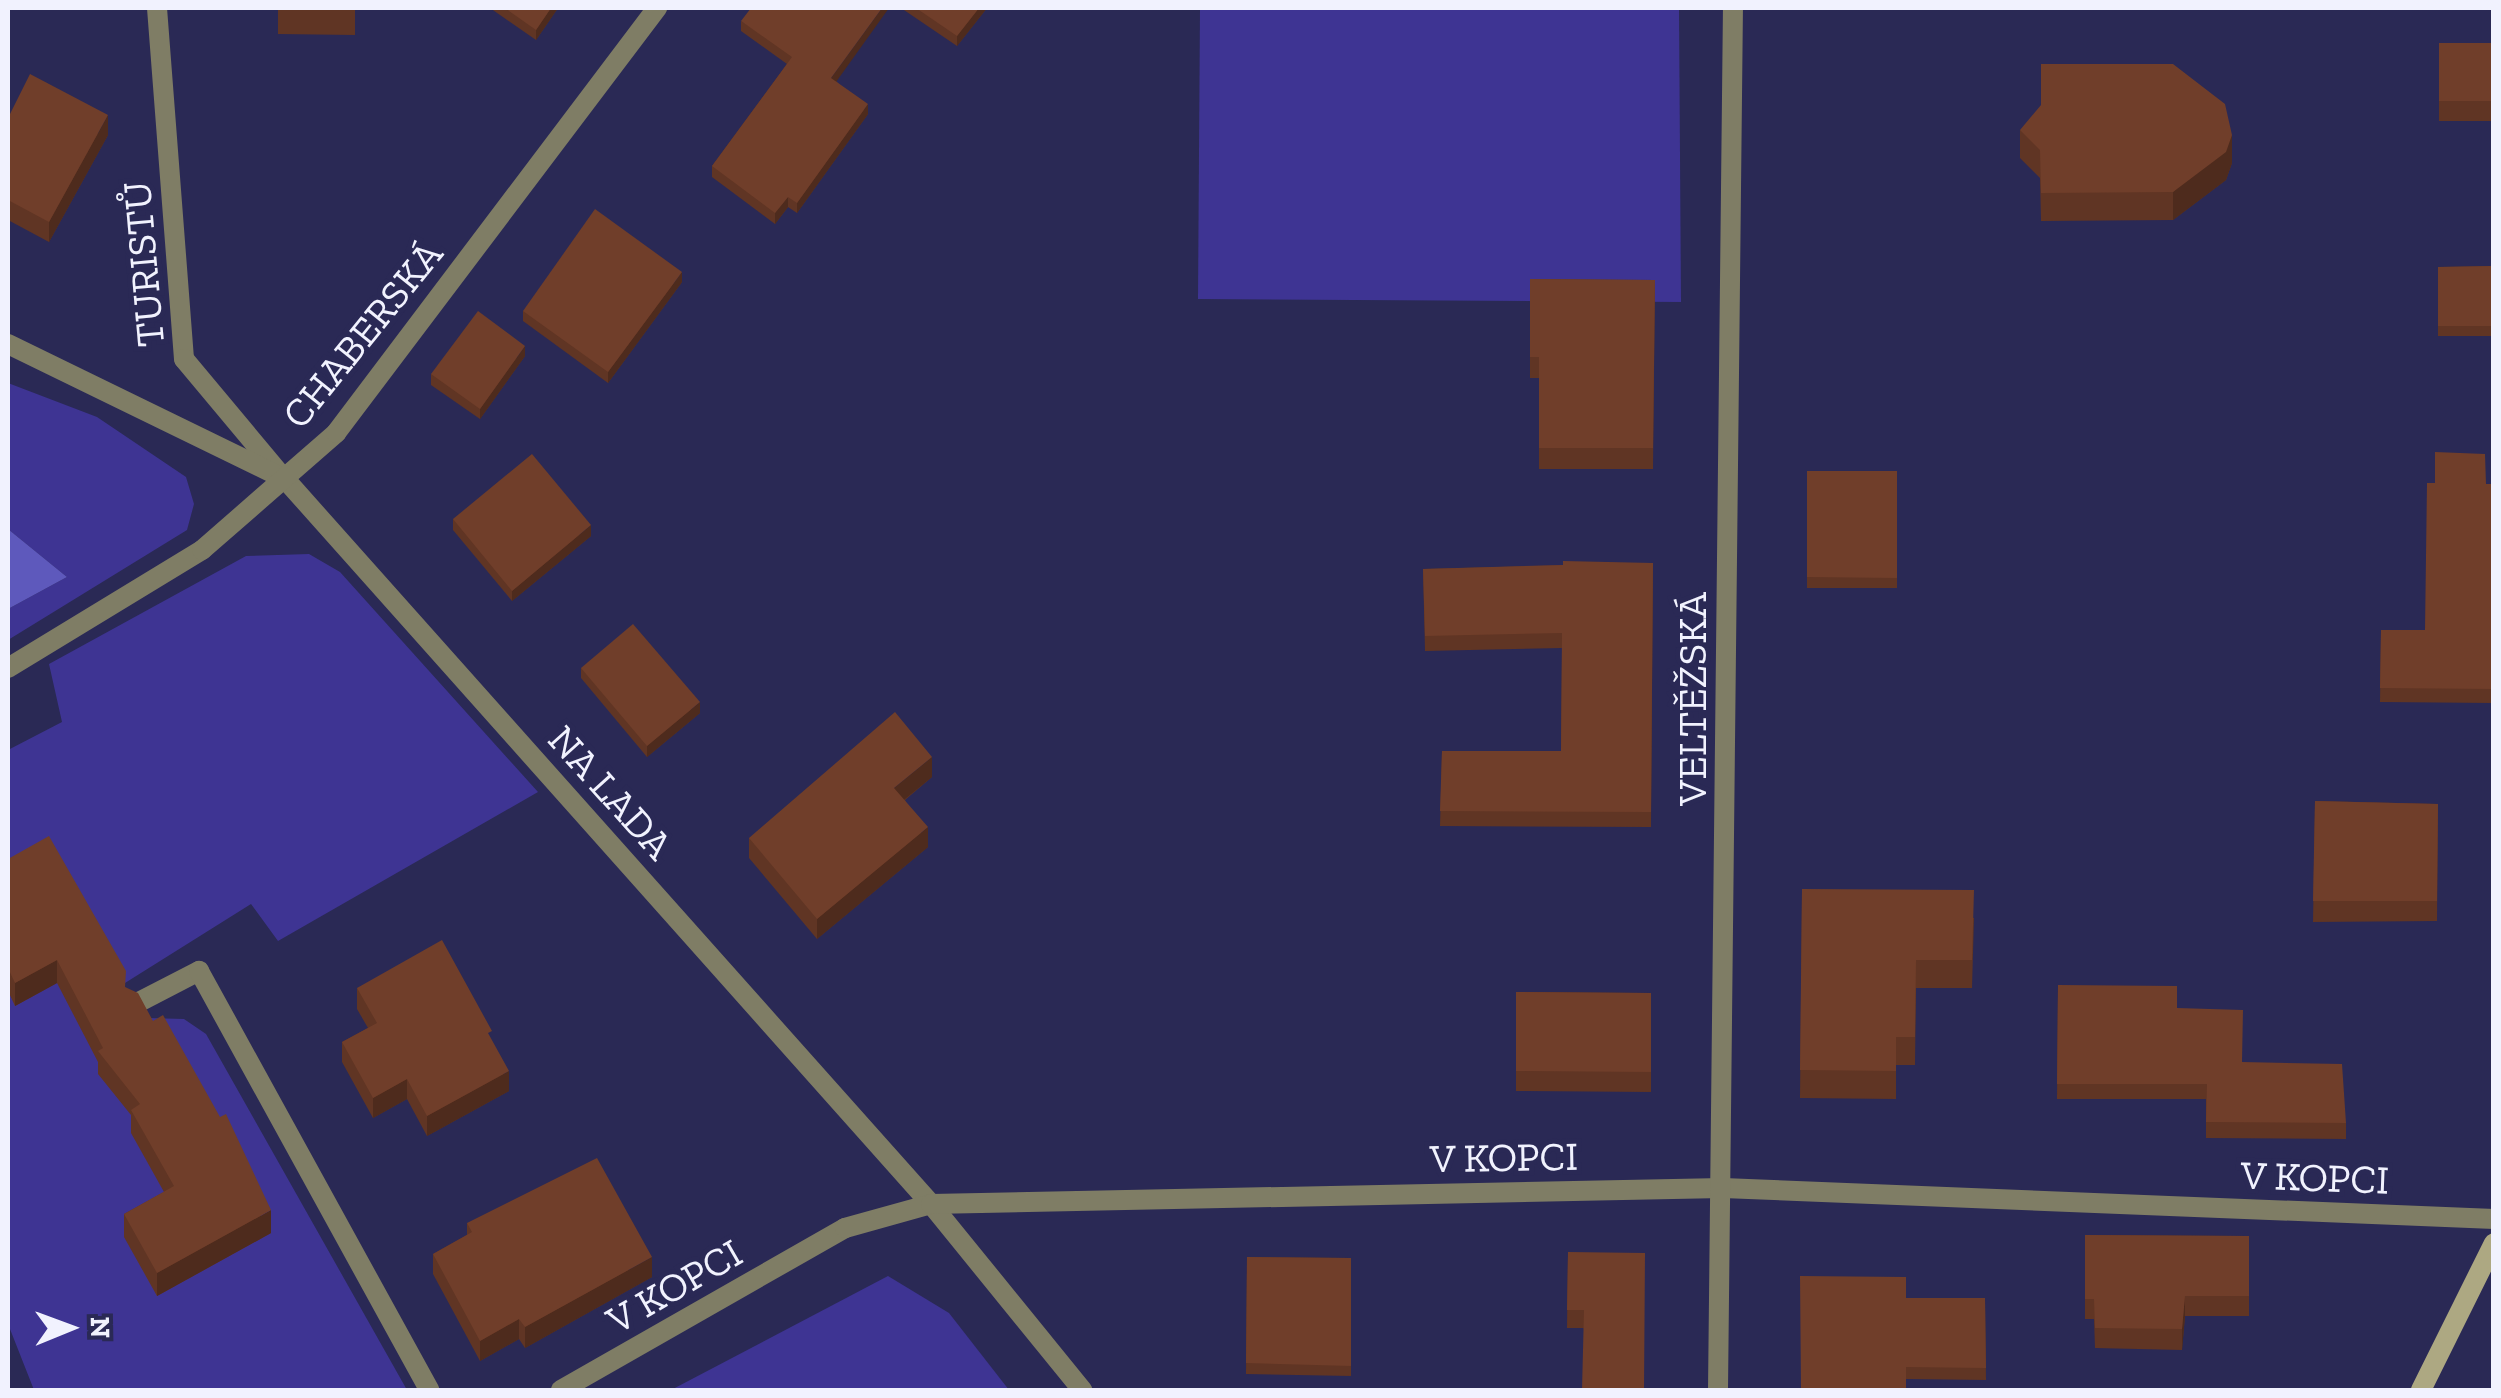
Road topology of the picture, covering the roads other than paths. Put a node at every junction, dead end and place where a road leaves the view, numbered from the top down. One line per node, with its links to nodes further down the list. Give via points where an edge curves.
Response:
1 (157, 8): 5 (street, TURISTŮ, via 184,359)
2 (657, 8): 5 (street, CHABERSKÁ, via 336,433)
3 (1733, 8): 8 (street, VELTĚŽSKÁ)
4 (8, 344): 5 (street, NA LADA)
5 (285, 479): 6 (street, CHABERSKÁ, via 202,550); 9 (street, NA LADA)
6 (8, 668)
7 (137, 1003): 12 (street, via 199,971)
8 (1723, 1188): 9 (street, V KOPCI); 10 (street, V KOPCI); 15 (street, VELTĚŽSKÁ)
9 (931, 1204): 13 (street, V KOPCI, via 844,1228); 14 (street, NA LADA)
10 (2494, 1220)
11 (2494, 1243): 16 (street)
12 (430, 1390)
13 (562, 1390)
14 (1082, 1390)
15 (1718, 1390)
16 (2421, 1390)

